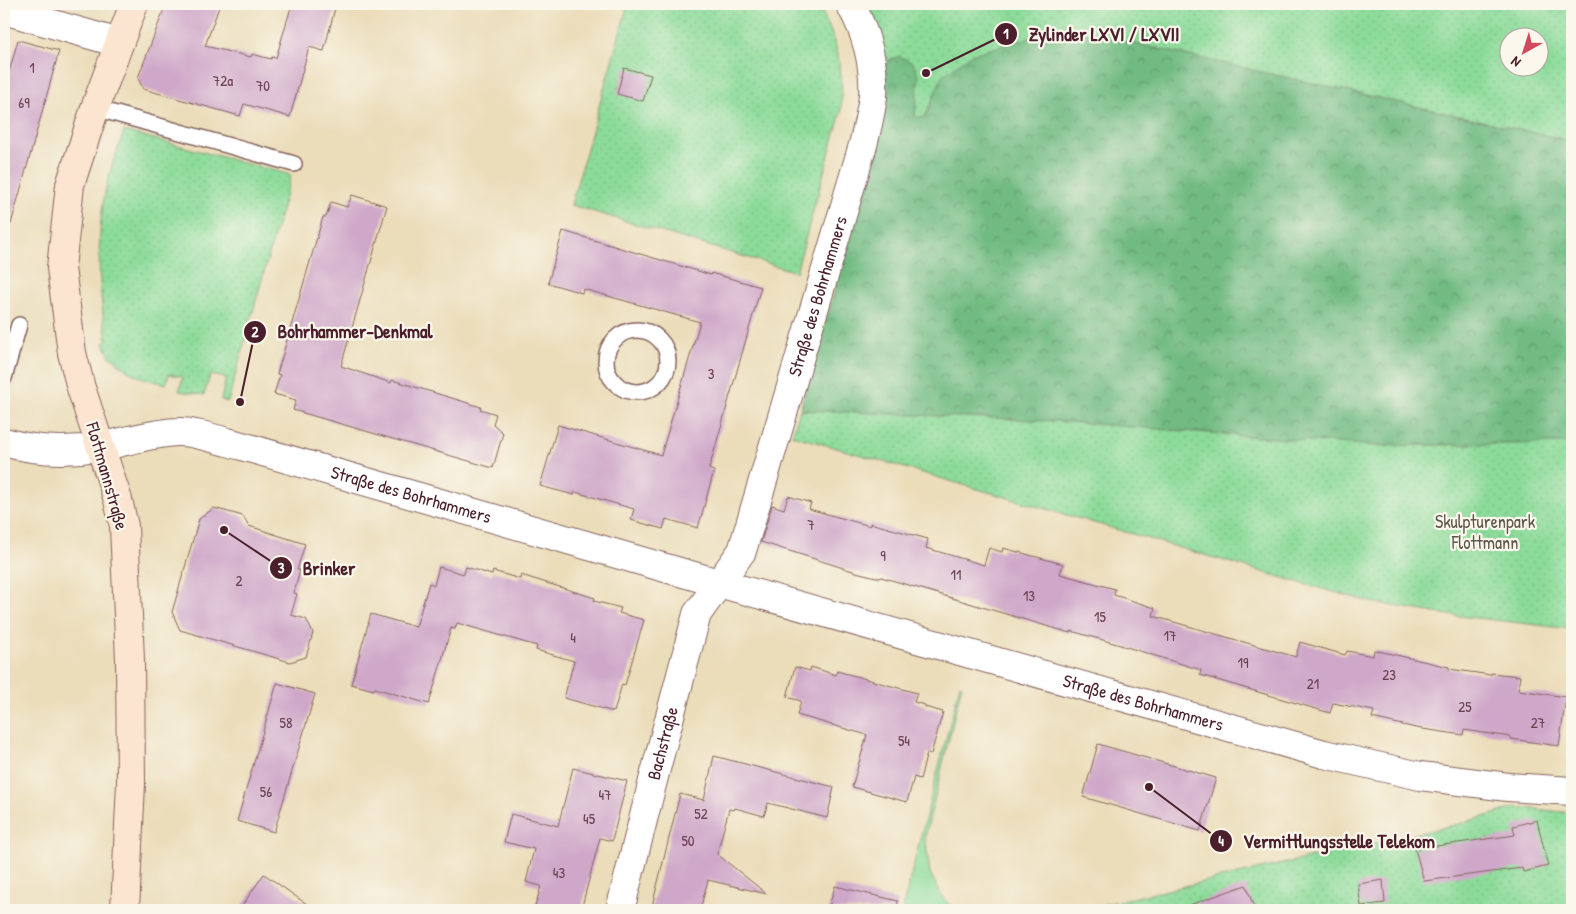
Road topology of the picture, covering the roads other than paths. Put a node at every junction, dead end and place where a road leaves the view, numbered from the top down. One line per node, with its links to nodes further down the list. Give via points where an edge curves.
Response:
1 (134, 4): 4 (street, Flottmannstraße)
2 (850, 4): 12 (street, Straße des Bohrhammers, via 866,40 871,64 873,94 864,145 742,551)
3 (4, 10): 4 (street)
4 (119, 43): 5 (street, Flottmannstraße)
5 (95, 108): 6 (lane); 11 (street, Flottmannstraße, via 70,185 62,268 72,353)
6 (294, 164)
7 (19, 325): 8 (lane)
8 (4, 378)
9 (638, 392): 9 (lane, via 618,386 607,369 608,348 614,340 631,330 652,333 660,339 668,358 668,368 657,386)
10 (4, 442): 11 (street, Straße des Bohrhammers, via 48,450)
11 (100, 447): 12 (street, Straße des Bohrhammers, via 152,434 181,432 242,446); 14 (street, Flottmannstraße, via 124,526 131,763)
12 (720, 583): 13 (street, Straße des Bohrhammers, via 1324,754 1420,776); 15 (street, Bachstraße, via 697,614)
13 (1572, 791)
14 (125, 910)
15 (620, 910)

